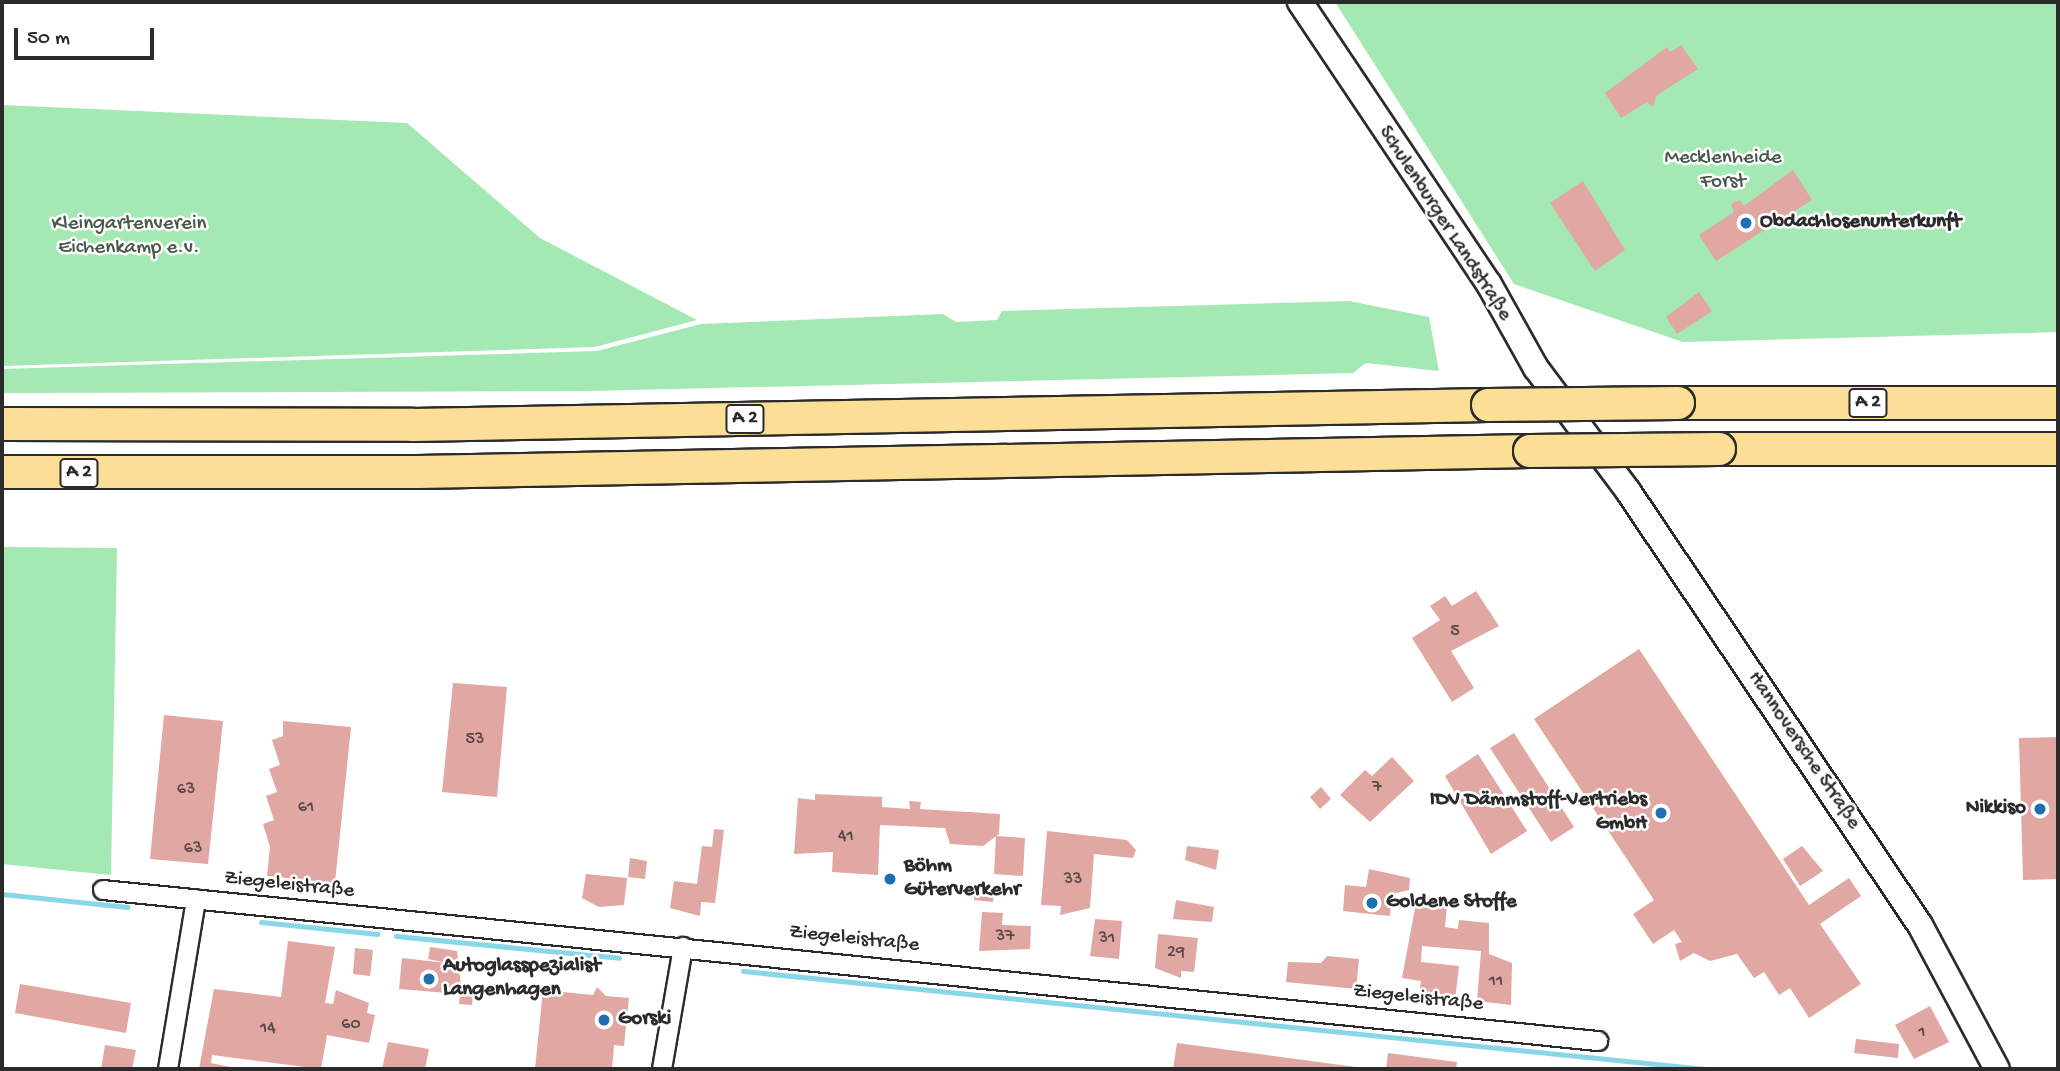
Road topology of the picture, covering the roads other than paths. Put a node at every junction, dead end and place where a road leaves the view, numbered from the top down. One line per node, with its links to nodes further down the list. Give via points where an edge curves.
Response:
1 (1300, 2): 4 (main road, Schulenburger Landstraße, via 1489,284 1536,368)
2 (2058, 403): 3 (highway, A 2, bridge, via 1488,405 428,424)
3 (2, 424)
4 (1593, 443): 13 (main road, Hannoversche Straße, via 1920,926)
5 (2058, 449): 6 (highway, A 2, bridge, via 1530,451 432,471)
6 (2, 472)
7 (103, 890): 8 (street, Ziegeleistraße)
8 (196, 900): 9 (street, Ziegeleistraße); 11 (street)
9 (683, 947): 10 (street, Ziegeleistraße); 12 (street)
10 (1598, 1041)
11 (168, 1069)
12 (663, 1069)
13 (1997, 1069)

